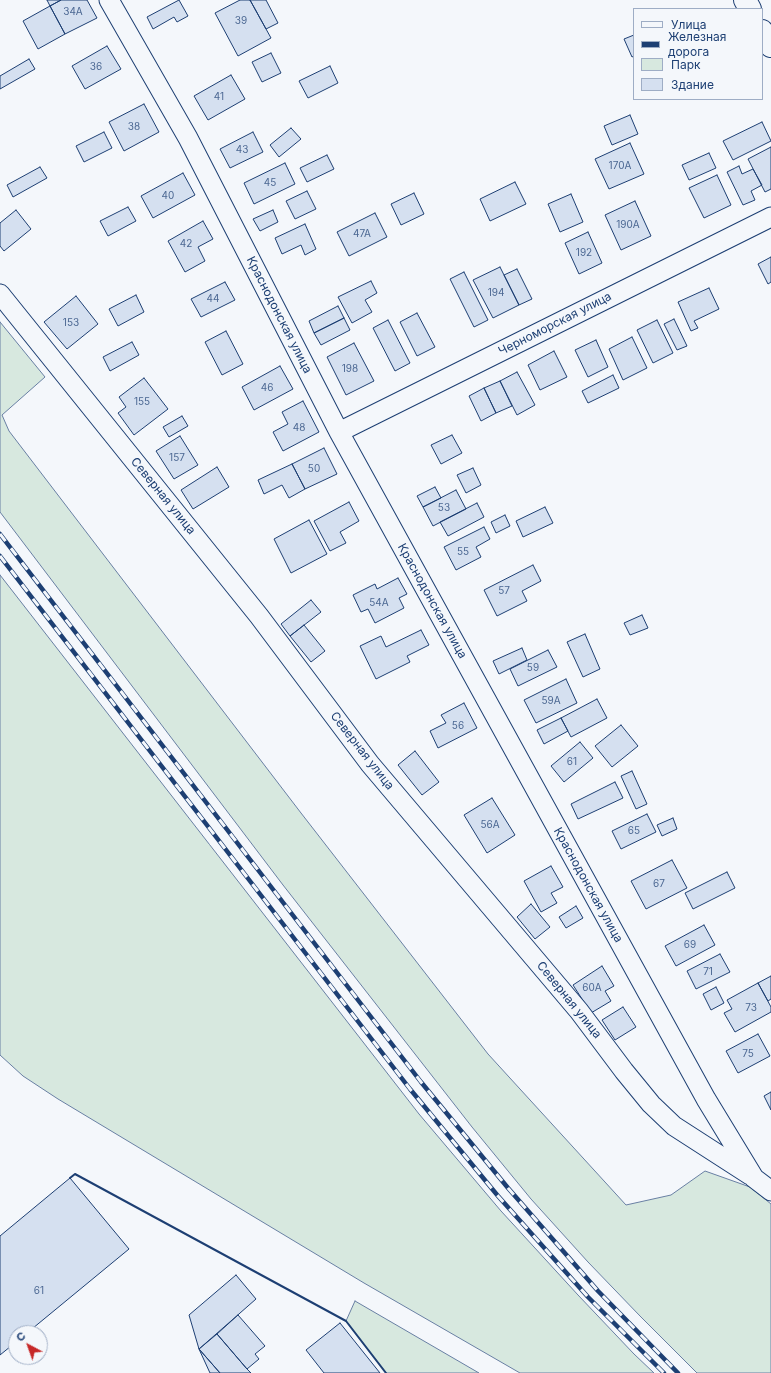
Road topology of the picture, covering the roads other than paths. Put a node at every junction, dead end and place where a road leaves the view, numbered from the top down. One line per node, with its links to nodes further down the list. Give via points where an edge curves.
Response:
1 (109, 0): 6 (street, Краснодонская улица, via 188,138)
2 (763, 33): 3 (street)
3 (771, 46)
4 (771, 216): 6 (street, Черноморская улица)
5 (0, 294): 7 (street, Северная улица, via 259,616 370,764 580,1011 651,1104 674,1126)
6 (339, 432): 7 (street, Краснодонская улица, via 706,1099)
7 (754, 1178): 8 (street, Краснодонская улица)
8 (771, 1191)

